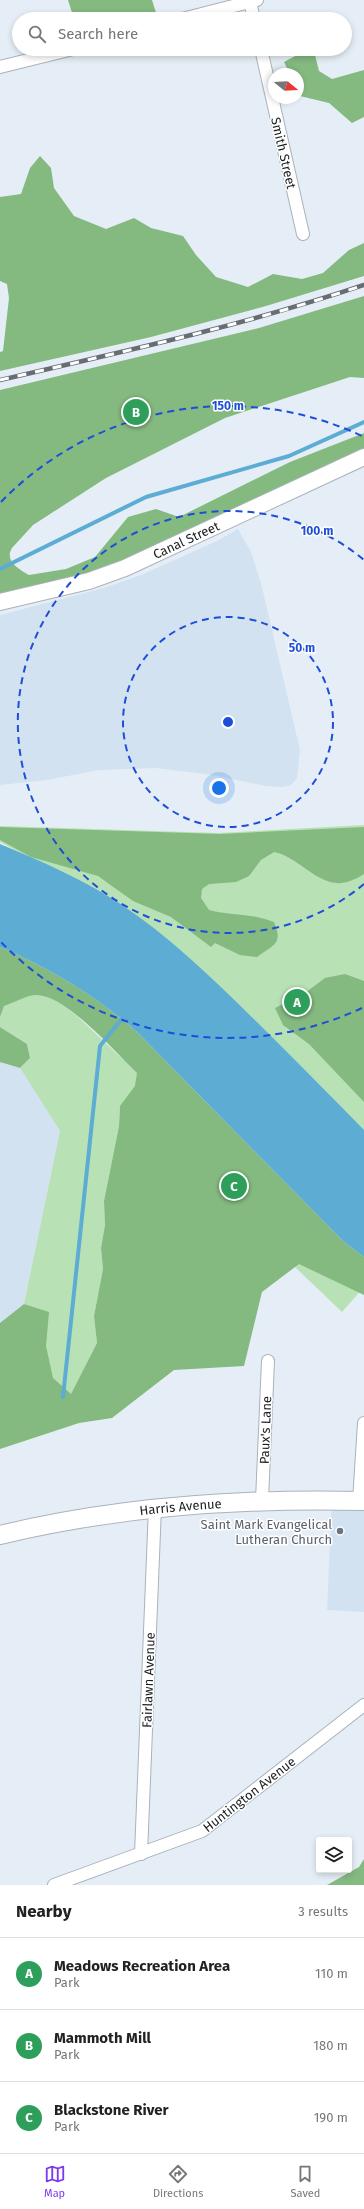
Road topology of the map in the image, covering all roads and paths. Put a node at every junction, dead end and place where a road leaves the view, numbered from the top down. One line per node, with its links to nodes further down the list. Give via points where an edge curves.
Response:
1 (253, 1): 2 (street); 3 (street)
2 (210, 12)
3 (254, 12)
4 (45, 56): 6 (street)
5 (263, 56): 7 (street, Smith Street)
6 (0, 67)
7 (303, 234)
8 (364, 457): 9 (street, Canal Street, via 125,568 89,581)
9 (0, 602)
10 (268, 1361): 12 (street, Paux's Lane)
11 (364, 1423): 13 (street)
12 (262, 1500): 13 (main road, Harris Avenue); 14 (main road, Harris Avenue)
13 (361, 1501)
14 (155, 1507): 15 (main road, Harris Avenue, via 66,1520); 17 (street, Fairlawn Avenue)
15 (0, 1534)
16 (364, 1705): 17 (street, Huntington Avenue, via 202,1831)
17 (141, 1854): 18 (street, Huntington Avenue)
18 (54, 1885)

